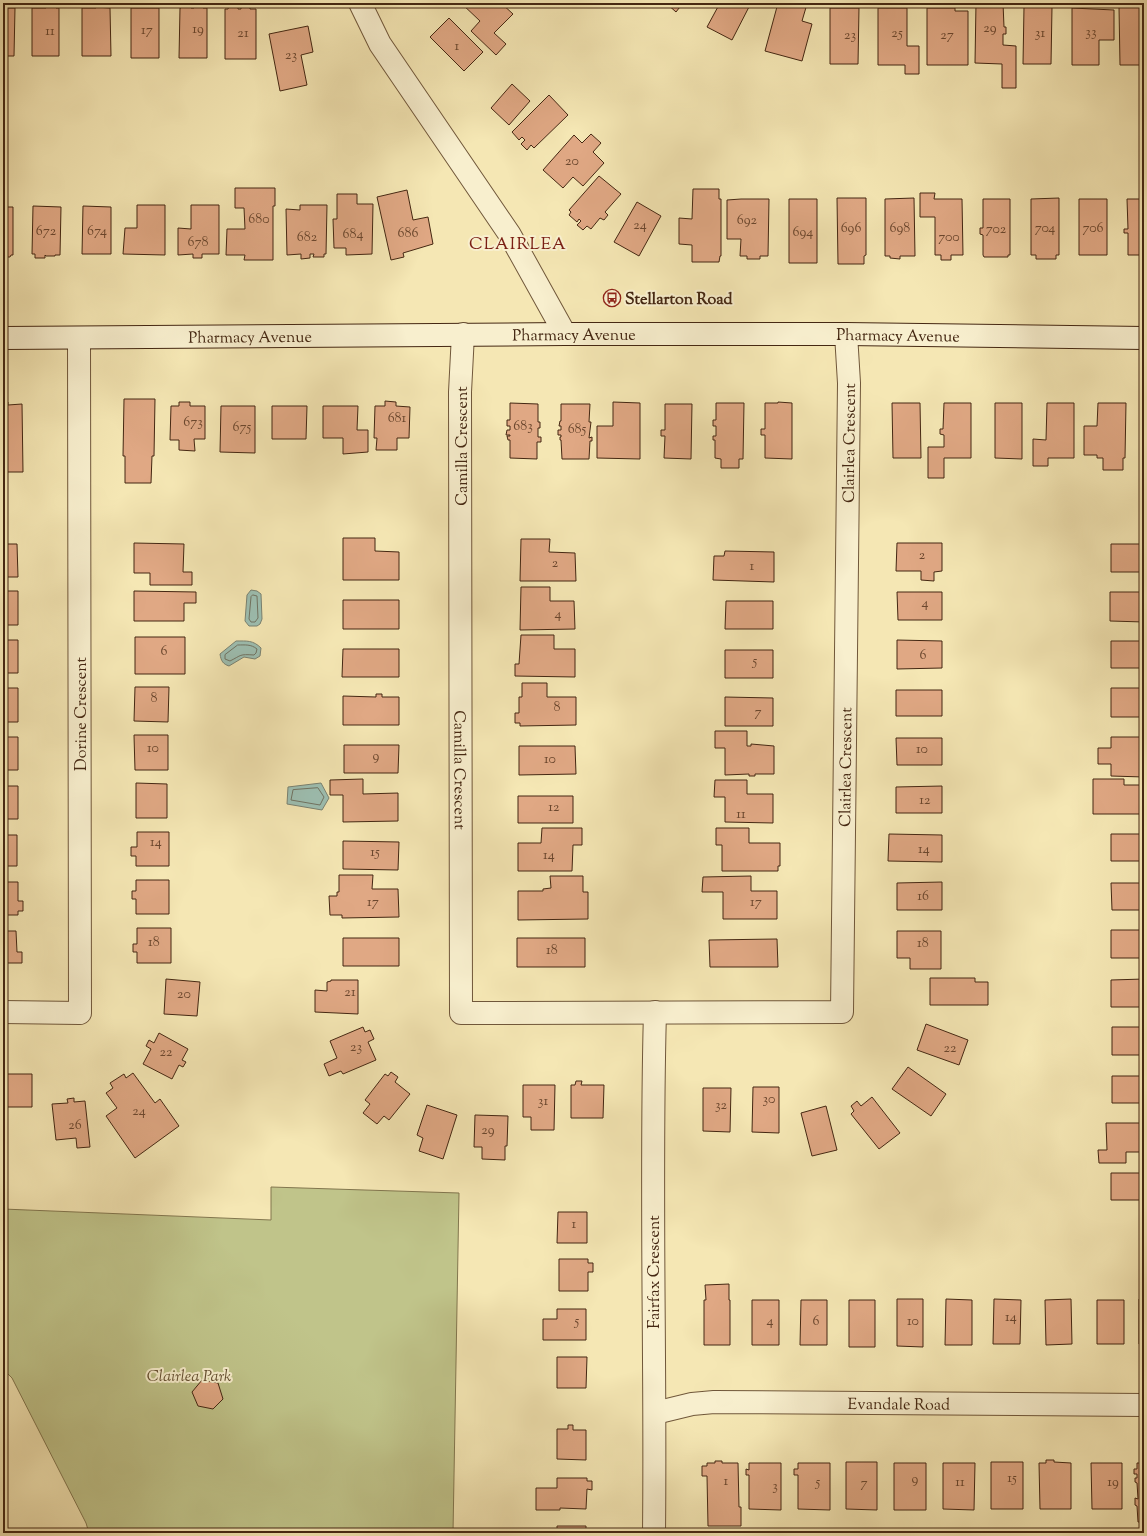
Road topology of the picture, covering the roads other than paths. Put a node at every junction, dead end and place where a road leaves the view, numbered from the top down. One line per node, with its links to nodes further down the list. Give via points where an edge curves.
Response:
1 (360, 3): 3 (street, via 380,44 510,235)
2 (464, 334): 3 (street, Pharmacy Avenue); 6 (street, Pharmacy Avenue); 9 (street, Camilla Crescent, via 460,392 461,1013)
3 (564, 334): 4 (street, Pharmacy Avenue)
4 (846, 334): 7 (street, Pharmacy Avenue); 9 (street, Clairlea Crescent, via 849,384 842,1012)
5 (3, 338): 6 (street, Pharmacy Avenue)
6 (79, 338): 8 (street, Dorine Crescent, via 80,1013)
7 (1144, 338)
8 (3, 1012)
9 (655, 1012): 11 (street, Fairfax Crescent)
10 (1144, 1405): 11 (street, Evandale Road, via 714,1402 692,1404)
11 (655, 1413): 12 (street, Fairfax Crescent)
12 (654, 1533)

